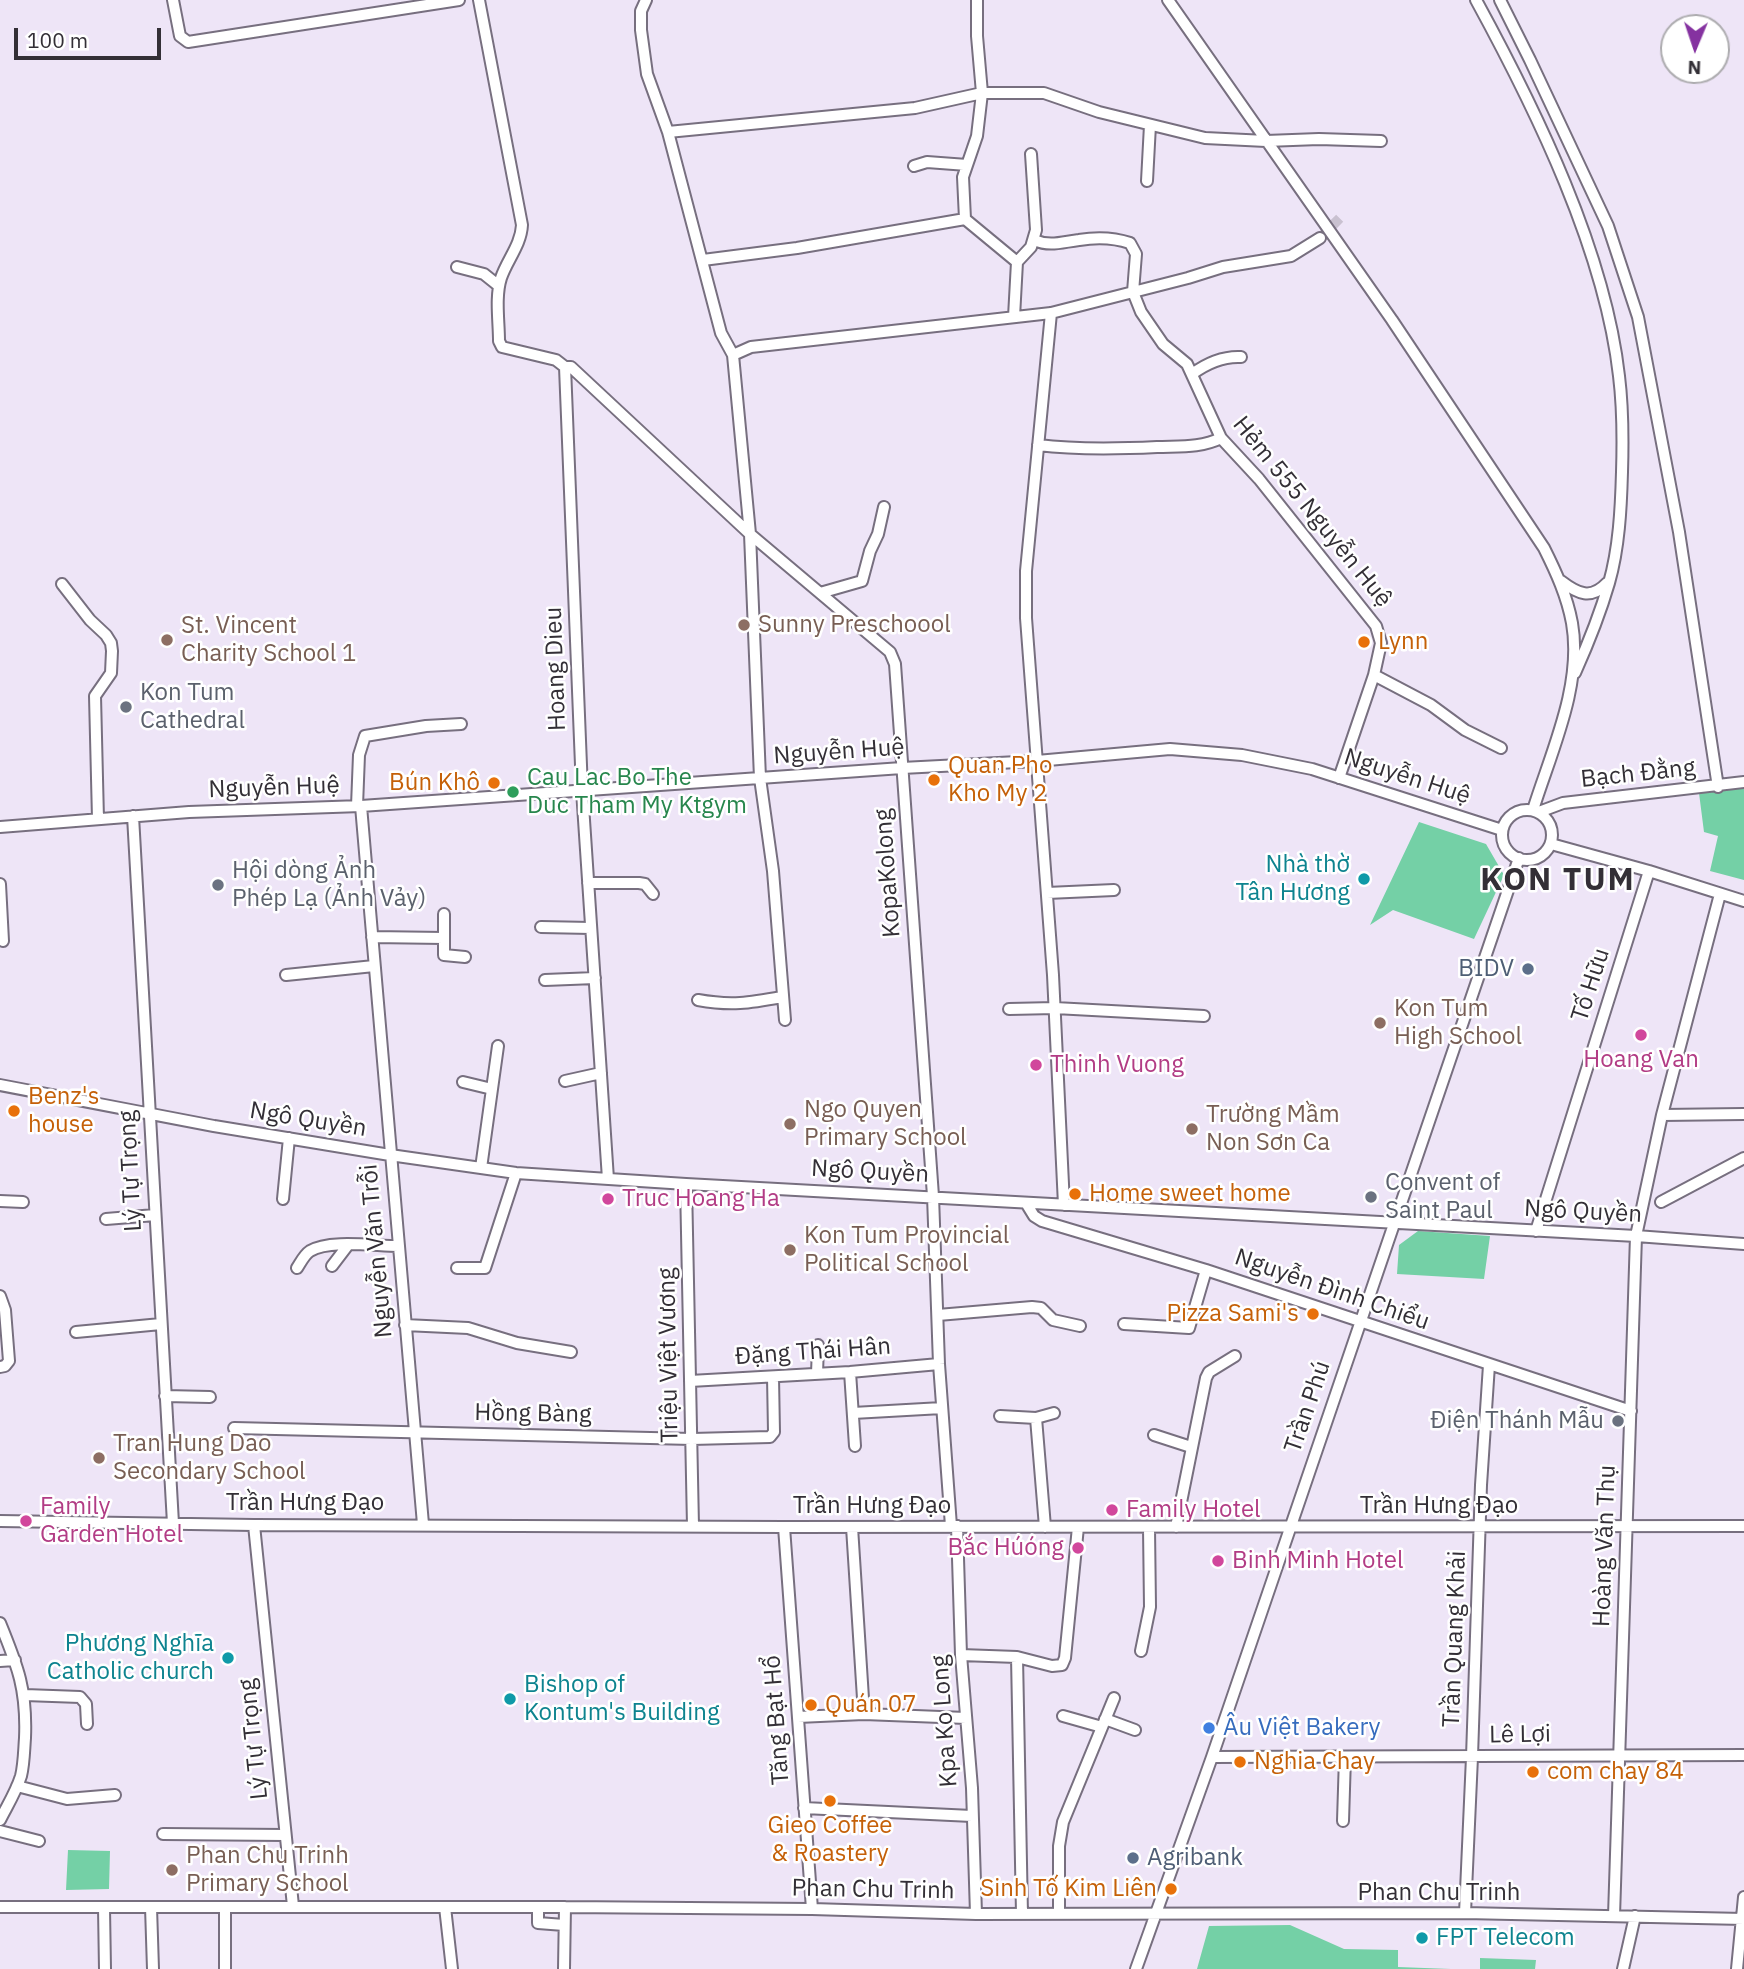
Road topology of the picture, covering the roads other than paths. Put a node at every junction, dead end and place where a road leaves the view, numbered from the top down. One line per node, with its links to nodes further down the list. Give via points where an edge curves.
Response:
1 (173, 0): 2 (street, via 180,36 188,42)
2 (459, 0)
3 (479, 0): 24 (street, via 522,225)
4 (646, 0): 11 (street, via 641,11 647,74)
5 (977, 0): 9 (street)
6 (1168, 0): 12 (street)
7 (1476, 0): 37 (street, via 1566,188 1591,255 1613,338 1623,436 1619,520)
8 (1500, 0): 49 (street, via 1608,226 1638,317 1679,532)
9 (982, 93): 10 (street, via 1044,93); 11 (street, via 915,108); 15 (street, via 978,136)
10 (1150, 125): 12 (street, via 1205,138); 17 (street)
11 (668, 132): 21 (street)
12 (1266, 141): 13 (street); 36 (street, via 1437,387 1544,548)
13 (1381, 141)
14 (1031, 154): 20 (street, via 1037,218)
15 (967, 165): 16 (street, via 927,162); 18 (street, via 963,177)
16 (914, 166)
17 (1147, 181)
18 (965, 219): 21 (street); 22 (street)
19 (1320, 238): 25 (street, via 1291,256 1223,267)
20 (1034, 240): 22 (street); 25 (street, via 1060,244 1115,238 1130,243 1136,254)
21 (703, 260): 28 (street, via 721,333)
22 (1017, 262): 27 (street)
23 (457, 267): 24 (street, via 484,274)
24 (499, 286): 30 (street, KopaKolong, via 502,347 556,359)
25 (1133, 292): 26 (street); 31 (street, Hẻm 555 Nguyễn Huệ, via 1163,344 1188,364)
26 (1051, 313): 27 (street); 33 (street)
27 (1014, 317): 28 (street, via 751,347)
28 (733, 355): 35 (street)
29 (1241, 357): 31 (street, via 1228,357)
30 (565, 367): 35 (street, KopaKolong, via 571,367); 50 (street, Hoang Dieu)
31 (1192, 374): 32 (street, Hẻm 555 Nguyễn Huệ)
32 (1221, 438): 33 (street, via 1207,445 1126,449); 40 (street, Hẻm 555 Nguyễn Huệ, via 1376,626 1381,643)
33 (1038, 444): 44 (street, via 1026,571)
34 (884, 507): 39 (street, via 862,581)
35 (750, 534): 39 (street, KopaKolong); 46 (street)
36 (1560, 580): 37 (street, via 1586,594 1598,592); 41 (street, via 1574,640)
37 (1609, 581): 41 (street)
38 (62, 584): 54 (street, via 111,643 111,673 95,696)
39 (820, 593): 45 (street, KopaKolong, via 890,652 895,664)
40 (1374, 675): 43 (street); 47 (street, Hẻm 555 Nguyễn Huệ)
41 (1570, 685): 52 (street)
42 (461, 723): 51 (street, Nguyễn Văn Trỗi, via 365,736 359,755)
43 (1501, 748)
44 (1037, 761): 45 (street, Nguyễn Huệ); 47 (street, Nguyễn Huệ, via 1170,749 1242,755); 63 (street)
45 (902, 768): 46 (street, Nguyễn Huệ); 100 (street, KopaKolong)
46 (760, 778): 50 (street, Nguyễn Huệ); 78 (street, via 773,871)
47 (1339, 778): 56 (street, Nguyễn Huệ)
48 (1744, 782): 49 (street, Bạch Đằng)
49 (1718, 786): 52 (street, Bạch Đằng, via 1563,803)
50 (582, 790): 51 (street, Nguyễn Huệ); 60 (street, Hoang Dieu)
51 (359, 806): 53 (street, Nguyễn Huệ); 70 (street, Nguyễn Văn Trỗi)
52 (1536, 811): 56 (street, via 1519,810 1510,815); 57 (street, via 1547,818)
53 (133, 816): 54 (street, Nguyễn Huệ); 90 (street, Lý Tự Trọng)
54 (99, 819): 55 (street, Nguyễn Huệ)
55 (0, 827)
56 (1502, 830): 58 (street, via 1507,851)
57 (1551, 844): 58 (street, via 1535,859); 59 (street)
58 (1519, 858): 109 (street, Trần Phú)
59 (1649, 871): 65 (street); 110 (street, Tố Hữu)
60 (588, 883): 64 (street, via 645,884); 69 (street, Hoang Dieu)
61 (0, 884): 72 (street)
62 (1114, 890): 63 (street)
63 (1047, 893): 80 (street)
64 (653, 894)
65 (1720, 894): 66 (street); 92 (street, Hoàng Văn Thụ)
66 (1744, 901)
67 (444, 914): 71 (street)
68 (541, 928): 69 (street)
69 (591, 928): 76 (street, Hoang Dieu)
70 (372, 937): 71 (street); 74 (street, Nguyễn Văn Trỗi)
71 (443, 938): 73 (street, via 444,955)
72 (3, 941)
73 (465, 957)
74 (374, 966): 75 (street); 94 (street, Nguyễn Văn Trỗi)
75 (286, 975)
76 (595, 978): 77 (street); 85 (street, Hoang Dieu)
77 (545, 980)
78 (782, 997): 79 (street, via 725,1005); 83 (street)
79 (698, 1000)
80 (1055, 1008): 81 (street); 82 (street); 106 (street)
81 (1009, 1009)
82 (1204, 1016)
83 (785, 1020)
84 (498, 1046): 89 (street)
85 (601, 1073): 86 (street); 98 (street, Hoang Dieu)
86 (565, 1081)
87 (463, 1082): 89 (street)
88 (0, 1085): 90 (street, Ngô Quyền)
89 (492, 1089): 96 (street)
90 (148, 1113): 93 (street, Ngô Quyền); 107 (street, Lý Tự Trọng)
91 (1744, 1114): 92 (street)
92 (1662, 1115): 111 (street, Hoàng Văn Thụ)
93 (289, 1138): 94 (street, Ngô Quyền); 101 (street)
94 (390, 1155): 96 (street, Ngô Quyền); 114 (street, Nguyễn Văn Trỗi)
95 (1744, 1158): 104 (street)
96 (481, 1168): 97 (street, Ngô Quyền)
97 (516, 1173): 98 (street, Ngô Quyền); 117 (street, via 485,1268)
98 (608, 1179): 99 (street, Ngô Quyền)
99 (686, 1184): 100 (street, Ngô Quyền); 136 (street, Triệu Việt Vương)
100 (933, 1196): 105 (street, Ngô Quyền); 120 (street, KopaKolong)
101 (283, 1199)
102 (0, 1201): 103 (street)
103 (23, 1202)
104 (1661, 1202)
105 (1026, 1203): 106 (street, Ngô Quyền); 118 (street, Nguyễn Đình Chiểu, via 1042,1221)
106 (1064, 1205): 109 (street, Ngô Quyền)
107 (155, 1215): 108 (street); 122 (street, Lý Tự Trọng)
108 (106, 1219)
109 (1393, 1223): 110 (street, Ngô Quyền); 121 (street, Trần Phú)
110 (1536, 1231): 111 (street, Ngô Quyền)
111 (1636, 1236): 112 (street, Ngô Quyền); 140 (street, Hoàng Văn Thụ)
112 (1744, 1244)
113 (348, 1245): 114 (street); 115 (street); 116 (street, via 318,1247 307,1252)
114 (398, 1246): 124 (street, Nguyễn Văn Trỗi)
115 (332, 1266)
116 (297, 1268)
117 (457, 1268)
118 (1206, 1270): 121 (street, Nguyễn Đình Chiểu); 123 (street, via 1189,1328)
119 (0, 1296): 132 (street, via 9,1361)
120 (938, 1315): 125 (street, via 1032,1307 1041,1308 1053,1320); 130 (street, KopaKolong)
121 (1360, 1320): 131 (street, Nguyễn Đình Chiểu); 165 (street, Trần Phú)
122 (161, 1324): 126 (street); 137 (street, Lý Tự Trọng)
123 (1124, 1324)
124 (405, 1325): 128 (street, via 468,1328); 146 (street, Nguyễn Văn Trỗi)
125 (1080, 1326)
126 (76, 1332)
127 (818, 1345): 134 (street)
128 (571, 1352)
129 (1235, 1356): 150 (street, via 1206,1378)
130 (939, 1364): 133 (street, Đặng Thái Hân); 139 (street, KopaKolong)
131 (1489, 1365): 140 (street, Nguyễn Đình Chiểu); 166 (street, Trần Quang Khải)
132 (0, 1367)
133 (850, 1372): 134 (street, Đặng Thái Hân); 141 (street)
134 (817, 1374): 135 (street, Đặng Thái Hân)
135 (773, 1377): 136 (street, Đặng Thái Hân); 148 (street, Hồng Bàng, via 773,1435)
136 (690, 1381): 148 (street, Triệu Việt Vương)
137 (165, 1396): 138 (street); 152 (street, Lý Tự Trọng)
138 (211, 1397)
139 (942, 1408): 141 (street); 157 (street, KopaKolong)
140 (1631, 1410): 155 (street, Hoàng Văn Thụ)
141 (853, 1413): 149 (street)
142 (1054, 1413): 144 (street)
143 (1000, 1416): 144 (street)
144 (1036, 1418): 160 (street)
145 (234, 1428): 146 (street, Hồng Bàng)
146 (415, 1433): 148 (street, Hồng Bàng); 153 (street, Nguyễn Văn Trỗi)
147 (1154, 1435): 150 (street)
148 (692, 1439): 156 (street, Triệu Việt Vương)
149 (855, 1446)
150 (1191, 1447): 162 (street)
151 (0, 1521): 152 (street, Trần Hưng Đạo)
152 (173, 1523): 154 (street, Trần Hưng Đạo)
153 (423, 1524): 154 (street, Trần Hưng Đạo); 156 (street, Trần Hưng Đạo)
154 (254, 1525): 196 (street, Lý Tự Trọng)
155 (1625, 1525): 163 (street, Trần Hưng Đạo); 166 (street, Trần Hưng Đạo); 182 (street, Hoàng Văn Thụ)
156 (693, 1526): 158 (street, Trần Hưng Đạo)
157 (954, 1526): 159 (street, Trần Hưng Đạo); 160 (street, Trần Hưng Đạo); 169 (street, Kpa Ko Long)
158 (784, 1527): 159 (street, Trần Hưng Đạo); 177 (street, Tăng Bạt Hổ)
159 (852, 1527): 175 (street)
160 (1045, 1527): 161 (street, Trần Hưng Đạo)
161 (1078, 1527): 164 (street, Trần Hưng Đạo); 170 (street, via 1064,1662 1052,1666)
162 (1176, 1527): 164 (street, Trần Hưng Đạo); 165 (street, Trần Hưng Đạo)
163 (1744, 1527)
164 (1149, 1528): 168 (street, via 1150,1607)
165 (1290, 1528): 166 (street, Trần Hưng Đạo); 184 (street, Trần Phú)
166 (1479, 1528): 186 (street, Trần Quang Khải)
167 (0, 1623): 171 (street)
168 (1142, 1651)
169 (961, 1654): 170 (street); 178 (street, Kpa Ko Long)
170 (1017, 1657): 210 (street)
171 (15, 1660): 172 (street); 173 (street)
172 (0, 1661)
173 (25, 1695): 180 (street, via 80,1697 86,1704); 187 (street, via 24,1759)
174 (1114, 1698): 179 (street)
175 (864, 1714): 177 (street); 178 (street)
176 (1063, 1716): 179 (street)
177 (798, 1717): 190 (street, Tăng Bạt Hổ)
178 (966, 1718): 191 (street, Kpa Ko Long)
179 (1104, 1723): 181 (street); 211 (street, via 1063,1822)
180 (87, 1724)
181 (1135, 1730)
182 (1620, 1755): 183 (street, Lê Lợi); 186 (street, Lê Lợi); 213 (street, Hoàng Văn Thụ)
183 (1744, 1755)
184 (1212, 1757): 185 (street, Lê Lợi); 212 (street, Trần Phú)
185 (1345, 1757): 186 (street, Lê Lợi); 193 (street)
186 (1472, 1757): 208 (street, Trần Quang Khải)
187 (17, 1786): 188 (street, via 67,1799); 189 (street)
188 (115, 1795)
189 (6, 1799): 192 (street)
190 (804, 1808): 191 (street); 207 (street, Tăng Bạt Hổ)
191 (972, 1816): 209 (street, Kpa Ko Long)
192 (0, 1820)
193 (1343, 1821)
194 (0, 1831): 197 (street)
195 (163, 1834): 196 (street)
196 (285, 1835): 200 (street, Lý Tự Trọng)
197 (39, 1841)
198 (1744, 1897): 215 (street)
199 (225, 1906): 200 (street, Phan Chu Trinh); 202 (street, Phan Chu Trinh); 219 (street)
200 (293, 1906): 203 (street, Phan Chu Trinh)
201 (0, 1907): 206 (street, Phan Chu Trinh)
202 (151, 1907): 206 (street, Phan Chu Trinh); 218 (street)
203 (445, 1907): 204 (street, Phan Chu Trinh); 220 (street)
204 (538, 1907): 205 (street, Phan Chu Trinh); 216 (street, via 538,1923)
205 (565, 1907): 207 (street, Phan Chu Trinh); 216 (street)
206 (104, 1908): 217 (street)
207 (812, 1909): 209 (street, Phan Chu Trinh)
208 (1465, 1913): 212 (street, Phan Chu Trinh); 213 (street, Phan Chu Trinh)
209 (975, 1914): 210 (street, Phan Chu Trinh)
210 (1021, 1914): 211 (street, Phan Chu Trinh)
211 (1059, 1914): 212 (street, Phan Chu Trinh)
212 (1154, 1914): 222 (street, Trần Phú)
213 (1614, 1916): 214 (street, Phan Chu Trinh)
214 (1635, 1916): 215 (street, Phan Chu Trinh); 223 (street)
215 (1743, 1919): 224 (street)
216 (564, 1925): 221 (street)
217 (105, 1969)
218 (153, 1969)
219 (225, 1969)
220 (452, 1969)
221 (564, 1969)
222 (1136, 1969)
223 (1623, 1969)
224 (1737, 1969)

